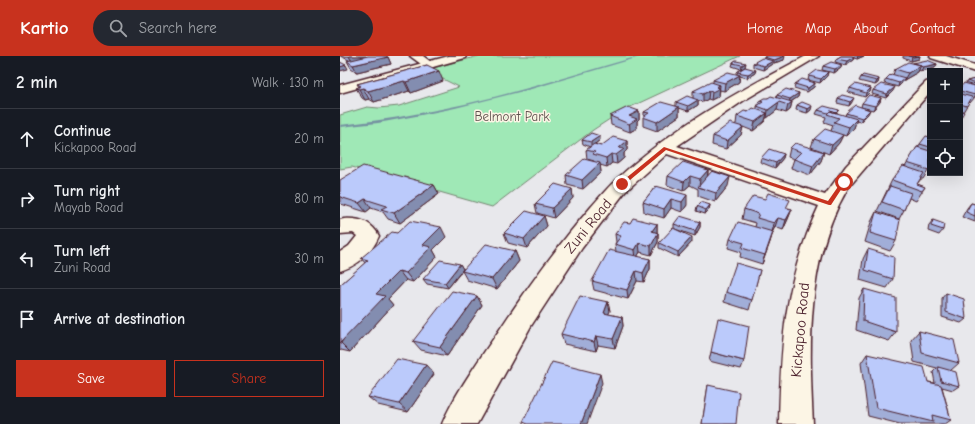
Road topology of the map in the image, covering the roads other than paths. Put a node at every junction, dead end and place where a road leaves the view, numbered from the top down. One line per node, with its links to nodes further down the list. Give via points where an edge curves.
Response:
1 (415, 56): 5 (street)
2 (461, 56): 5 (street)
3 (814, 56): 10 (street, Zuni Road, via 700,123)
4 (935, 56): 6 (street)
5 (429, 65): 9 (street)
6 (975, 70): 7 (street)
7 (963, 73)
8 (927, 88): 11 (street, Kickapoo Road, via 860,163)
9 (340, 90)
10 (666, 148): 11 (street); 14 (street, Zuni Road, via 622,184 568,248 503,349)
11 (829, 203): 15 (street, Kickapoo Road, via 806,267 798,312)
12 (340, 227): 13 (street, via 360,227 366,230 368,236 358,252)
13 (340, 262)
14 (459, 424)
15 (796, 424)

